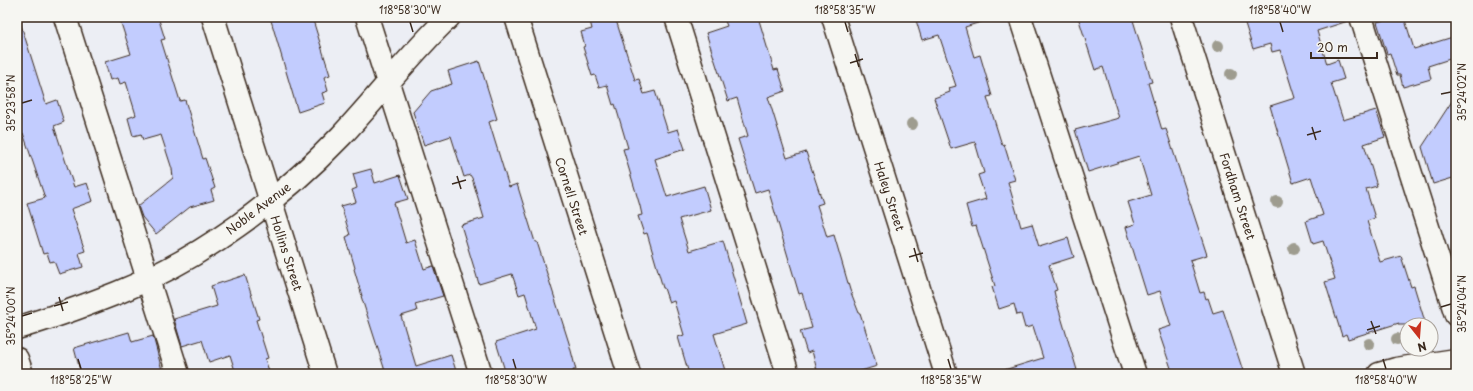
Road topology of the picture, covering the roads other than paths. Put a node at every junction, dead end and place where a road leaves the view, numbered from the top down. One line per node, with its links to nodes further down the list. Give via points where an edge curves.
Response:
1 (65, 17): 13 (street)
2 (213, 17): 12 (street, Hollins Street)
3 (367, 17): 11 (street)
4 (449, 17): 11 (street, Noble Avenue)
5 (516, 17): 22 (street, Cornell Street)
6 (676, 17): 23 (street)
7 (833, 17): 24 (street, Haley Street)
8 (1020, 17): 25 (street)
9 (1181, 17): 26 (street, Fordham Street)
10 (1362, 17): 14 (street)
11 (387, 83): 12 (street, Noble Avenue, via 342,136); 21 (street)
12 (271, 201): 13 (street, Noble Avenue, via 222,236); 20 (street, Hollins Street)
13 (148, 278): 15 (street, Noble Avenue, via 118,293); 19 (street)
14 (1456, 315)
15 (17, 328)
16 (17, 359): 18 (street)
17 (1456, 360): 27 (street)
18 (22, 374)
19 (178, 374)
20 (325, 374)
21 (481, 374)
22 (629, 374)
23 (788, 374)
24 (946, 374)
25 (1135, 374)
26 (1294, 374)
27 (1379, 374)

